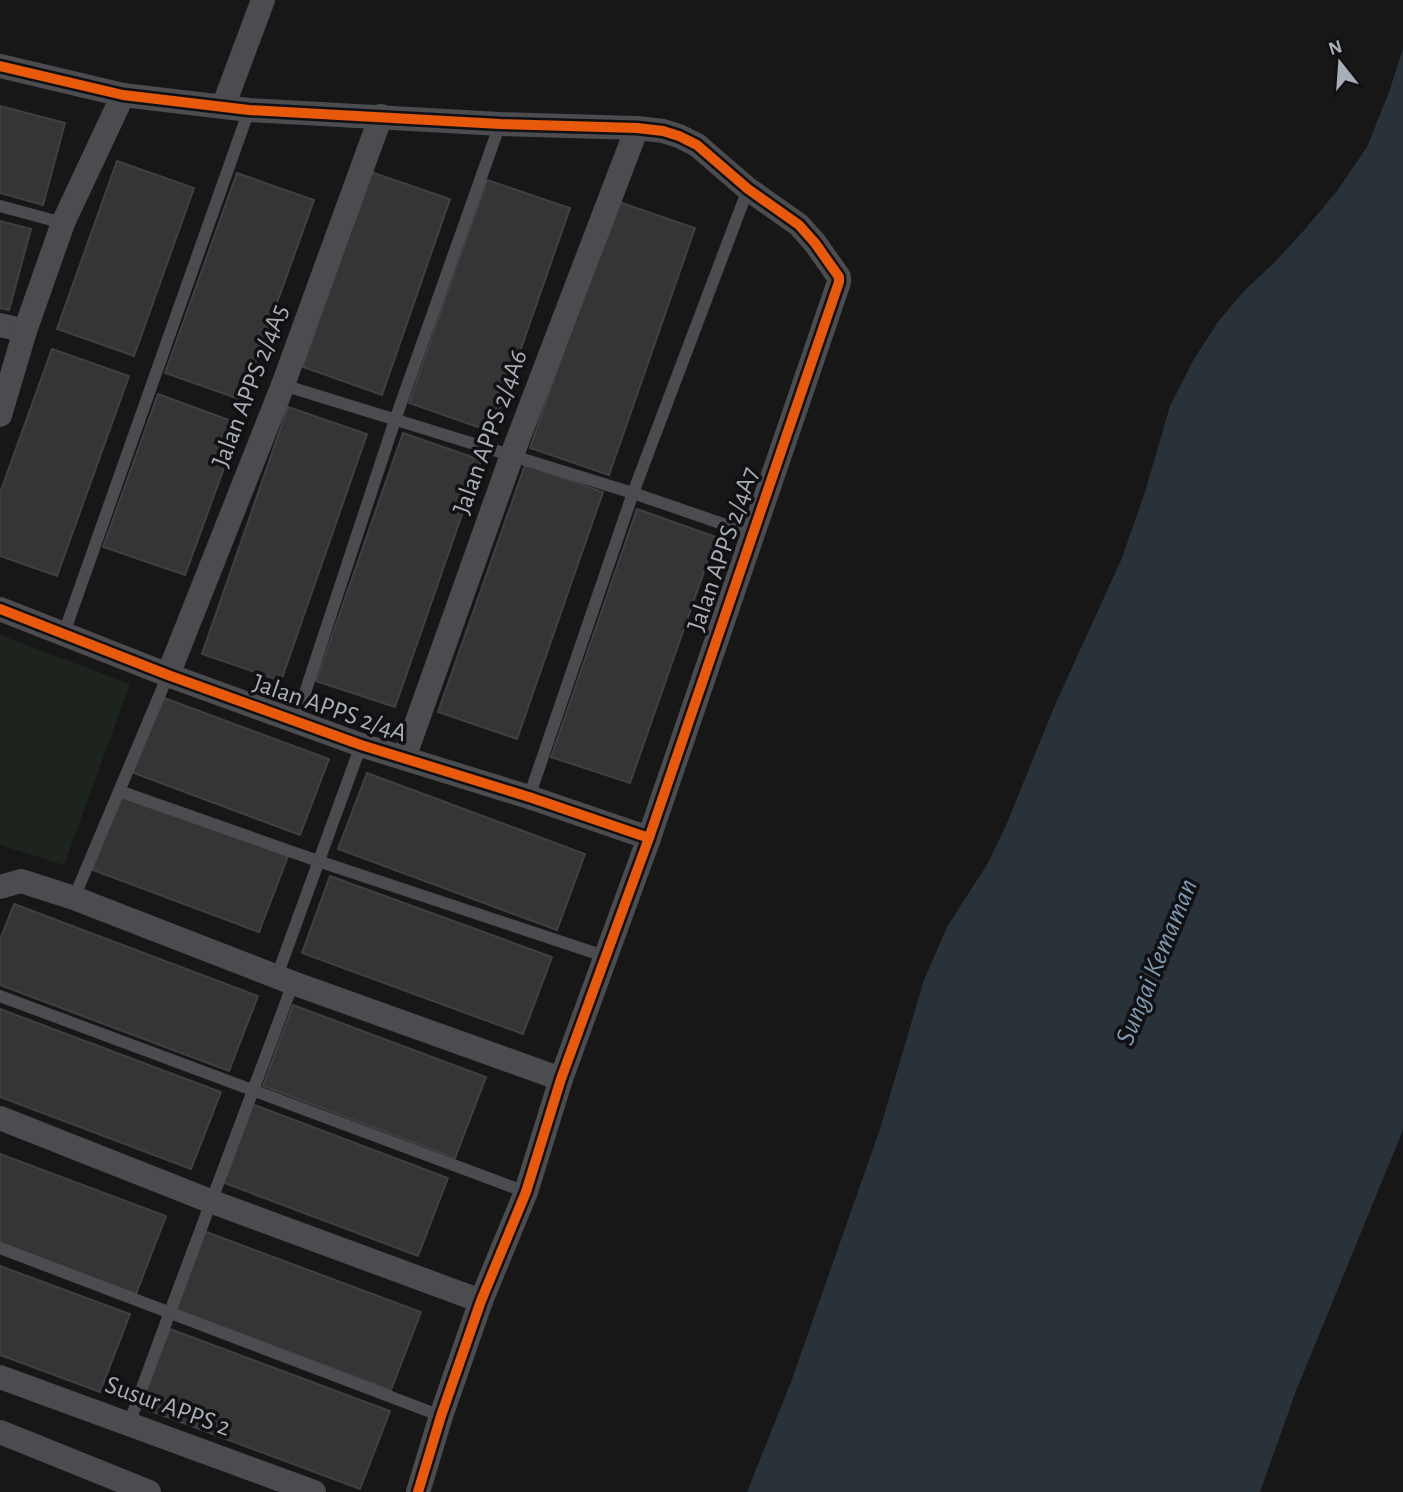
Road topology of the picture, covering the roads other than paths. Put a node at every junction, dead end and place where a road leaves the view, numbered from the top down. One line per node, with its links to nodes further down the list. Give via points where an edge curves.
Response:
1 (263, 0): 4 (street)
2 (0, 66): 3 (street)
3 (123, 95): 4 (street); 11 (street)
4 (223, 107): 5 (street)
5 (249, 110): 6 (street); 21 (lane)
6 (381, 116): 7 (street); 14 (street, Jalan APPS 2/4A5)
7 (500, 124): 8 (street); 16 (lane)
8 (637, 128): 9 (street, via 671,133 697,145); 17 (street, Jalan APPS 2/4A6)
9 (748, 189): 18 (lane); 19 (street, Jalan APPS 2/4A7, via 799,225 838,274 839,282)
10 (0, 206): 11 (lane)
11 (63, 223): 13 (street)
12 (0, 325): 13 (street)
13 (25, 331): 15 (street)
14 (284, 385): 16 (lane); 22 (street, Jalan APPS 2/4A5)
15 (0, 415)
16 (395, 419): 17 (lane); 23 (lane)
17 (512, 456): 18 (lane); 25 (street, Jalan APPS 2/4A6)
18 (633, 493): 19 (lane); 27 (lane)
19 (752, 534): 28 (street, Jalan APPS 2/4A7)
20 (0, 609): 21 (street, Jalan APPS 2/4A)
21 (64, 633): 22 (street, Jalan APPS 2/4A)
22 (168, 675): 23 (street, Jalan APPS 2/4A); 26 (lane)
23 (296, 720): 24 (street, Jalan APPS 2/4A)
24 (361, 745): 25 (street, Jalan APPS 2/4A); 29 (lane)
25 (404, 758): 27 (street, Jalan APPS 2/4A)
26 (119, 791): 29 (lane); 31 (lane)
27 (529, 797): 28 (street, Jalan APPS 2/4A)
28 (649, 838): 32 (street, Jalan APPS 2/4A7)
29 (318, 861): 32 (lane); 33 (lane)
30 (0, 887): 31 (street, via 21,881)
31 (74, 898): 33 (street)
32 (607, 957): 35 (street, Jalan APPS 2/4A7)
33 (285, 979): 35 (street); 36 (lane)
34 (0, 996): 36 (lane)
35 (561, 1079): 38 (street, Jalan APPS 2/4A7)
36 (253, 1091): 38 (lane); 39 (lane)
37 (0, 1118): 39 (street)
38 (526, 1192): 41 (street, Jalan APPS 2/4A7)
39 (210, 1201): 41 (street); 42 (lane)
40 (0, 1248): 42 (lane)
41 (481, 1301): 44 (street, Jalan APPS 2/4A7)
42 (169, 1313): 44 (lane); 45 (lane)
43 (0, 1377): 45 (street, Susur APPS 2)
44 (442, 1416): 49 (street, Jalan APPS 2/4A7)
45 (129, 1423): 48 (street, Susur APPS 2)
46 (0, 1432): 47 (street)
47 (149, 1492)
48 (314, 1492)
49 (418, 1492)

